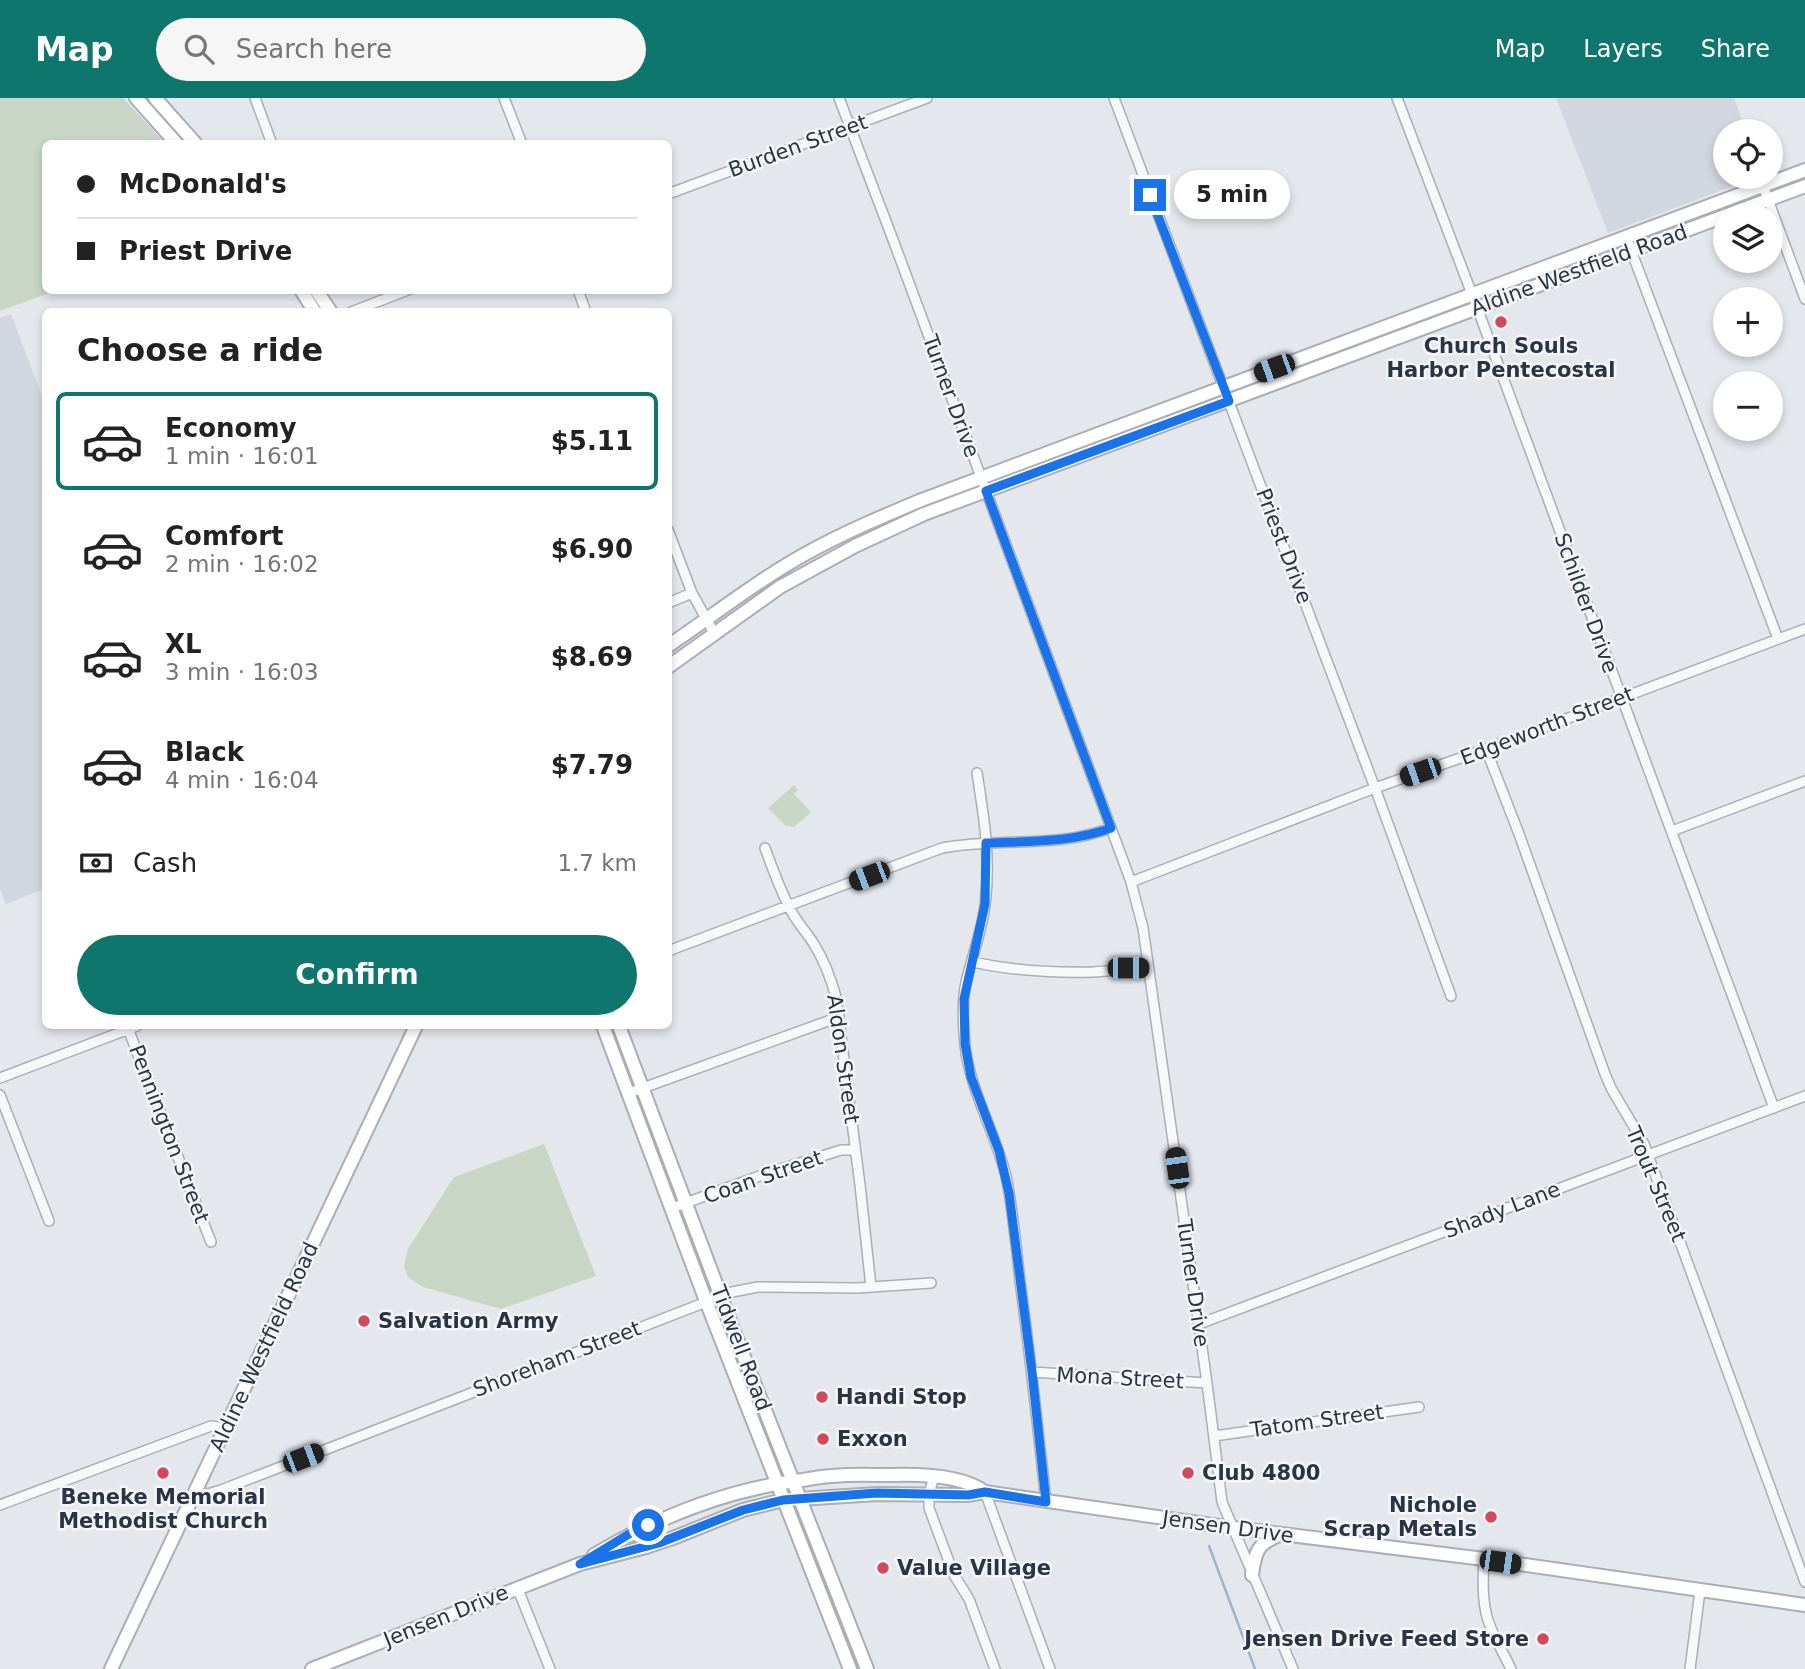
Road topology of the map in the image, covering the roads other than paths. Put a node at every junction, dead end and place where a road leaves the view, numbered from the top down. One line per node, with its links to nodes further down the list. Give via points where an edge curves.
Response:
1 (136, 98): 12 (main road)
2 (155, 98): 11 (main road)
3 (162, 98): 11 (main road)
4 (255, 98): 13 (street)
5 (504, 98): 14 (street)
6 (839, 98): 10 (street, Turner Drive)
7 (927, 98): 10 (street, Burden Street)
8 (1114, 98): 33 (street, Priest Drive)
9 (1397, 98): 27 (street, Schilder Drive)
10 (850, 127): 20 (street, Burden Street); 37 (street, Turner Drive)
11 (192, 139)
12 (173, 140)
13 (271, 140)
14 (520, 140)
15 (1805, 170): 16 (main road, Aldine Westfield Road)
16 (1783, 178)
17 (1805, 186): 21 (main road, Aldine Westfield Road)
18 (1755, 189): 22 (main road, Aldine Westfield Road)
19 (1764, 189): 21 (street)
20 (672, 193)
21 (1768, 200): 23 (main road, Aldine Westfield Road); 28 (street)
22 (1701, 209): 23 (main road); 24 (main road, Aldine Westfield Road)
23 (1706, 222): 25 (main road, Aldine Westfield Road)
24 (1626, 237): 25 (street); 27 (main road, Aldine Westfield Road)
25 (1632, 250): 30 (main road, Aldine Westfield Road); 45 (street)
26 (398, 294): 29 (street)
27 (1471, 294): 30 (street, Schilder Drive); 31 (main road, Aldine Westfield Road)
28 (1805, 299)
29 (361, 308)
30 (1477, 308): 32 (main road, Aldine Westfield Road); 48 (street, Schilder Drive)
31 (1349, 340): 32 (main road); 33 (main road, Aldine Westfield Road)
32 (1354, 354): 34 (main road, Aldine Westfield Road)
33 (1223, 387): 34 (street, Priest Drive); 35 (main road, Aldine Westfield Road)
34 (1229, 401): 36 (main road, Aldine Westfield Road); 52 (street, Priest Drive)
35 (1105, 432): 36 (main road); 37 (main road, Aldine Westfield Road)
36 (1111, 446): 38 (main road, Aldine Westfield Road)
37 (981, 477): 38 (street, Turner Drive); 42 (main road, Aldine Westfield Road, via 829,541)
38 (986, 491): 44 (main road, Aldine Westfield Road, via 924,514 814,568); 53 (street, Turner Drive)
39 (672, 540): 40 (street)
40 (692, 593): 41 (street); 42 (street)
41 (672, 601)
42 (707, 620): 44 (street); 46 (main road, Aldine Westfield Road)
43 (1805, 629): 45 (street, Edgeworth Street)
44 (714, 634): 47 (main road, Aldine Westfield Road)
45 (1778, 639): 48 (street, Edgeworth Street)
46 (672, 643)
47 (672, 664)
48 (1621, 698): 49 (street, Edgeworth Street); 54 (street, Schilder Drive)
49 (1486, 749): 52 (street, Edgeworth Street); 76 (street, Trout Street, via 1605,1074)
50 (977, 773): 55 (street)
51 (1805, 781): 54 (street)
52 (1375, 788): 57 (street, Edgeworth Street); 62 (street, Priest Drive)
53 (1111, 828): 55 (street, via 1070,838); 57 (street, Turner Drive)
54 (1672, 831): 74 (street, Schilder Drive)
55 (986, 843): 58 (street, via 942,848); 60 (street, via 985,904)
56 (765, 848): 58 (street, Aldon Street)
57 (1131, 882): 61 (street, Turner Drive)
58 (788, 906): 59 (street); 63 (street, Aldon Street, via 824,962)
59 (672, 950)
60 (973, 962): 61 (street, via 1020,971); 86 (street, via 964,999 965,1044 971,1077 1006,1177)
61 (1148, 968): 85 (street, Turner Drive)
62 (1451, 996)
63 (839, 1017): 70 (street); 75 (street, Aldon Street)
64 (126, 1029): 69 (street)
65 (132, 1029): 80 (street, Pennington Street)
66 (415, 1029): 89 (main road, Aldine Westfield Road)
67 (604, 1029): 71 (main road, Tidwell Road)
68 (620, 1029): 70 (main road, Tidwell Road)
69 (0, 1078)
70 (643, 1088): 71 (street); 77 (main road, Tidwell Road)
71 (629, 1093): 78 (main road, Tidwell Road)
72 (0, 1095): 79 (street)
73 (1805, 1096): 74 (street, Shady Lane)
74 (1774, 1108): 76 (street, Shady Lane)
75 (855, 1150): 77 (street, Coan Street, via 841,1150); 82 (street, Aldon Street)
76 (1648, 1155): 85 (street, Shady Lane); 106 (street, Trout Street)
77 (686, 1203): 78 (street, Coan Street); 83 (main road, Tidwell Road)
78 (672, 1208): 84 (main road, Tidwell Road)
79 (49, 1221)
80 (211, 1242)
81 (931, 1283): 82 (street, Shoreham Street)
82 (871, 1287): 83 (street, Shoreham Street, via 758,1287)
83 (720, 1296): 84 (street, Shoreham Street); 92 (main road, Tidwell Road)
84 (706, 1301): 93 (main road, Tidwell Road); 94 (street, Shoreham Street, via 220,1490)
85 (1199, 1324): 87 (street, Turner Drive)
86 (1032, 1372): 87 (street, Mona Street); 99 (street)
87 (1207, 1383): 90 (street, Turner Drive)
88 (1419, 1407): 90 (street, Tatom Street)
89 (225, 1428): 94 (main road, Aldine Westfield Road); 100 (street, via 211,1426)
90 (1214, 1436): 101 (street, Turner Drive, via 1222,1502)
91 (934, 1476): 92 (main road, Jensen Drive, via 831,1476); 95 (main road, Jensen Drive, via 975,1485); 96 (street)
92 (793, 1482): 93 (main road, Jensen Drive); 97 (main road, Tidwell Road)
93 (777, 1483): 98 (main road, Tidwell Road); 104 (main road, Jensen Drive, via 668,1517)
94 (195, 1492): 114 (main road, Aldine Westfield Road)
95 (985, 1492): 96 (main road, Jensen Drive); 99 (main road, Jensen Drive); 119 (street)
96 (929, 1494): 97 (main road, Jensen Drive); 118 (street, via 929,1508 954,1575)
97 (799, 1499): 98 (main road, Jensen Drive); 108 (main road, Tidwell Road)
98 (783, 1500): 104 (main road, Jensen Drive, via 743,1510 646,1547); 110 (main road, Tidwell Road)
99 (1046, 1502): 101 (main road, Jensen Drive)
100 (0, 1505)
101 (1233, 1528): 102 (main road, Jensen Drive); 105 (street, Turner Drive)
102 (1282, 1534): 103 (main road, Jensen Drive); 105 (main road, via 1259,1547)
103 (1484, 1559): 109 (main road, Jensen Drive); 121 (street, via 1487,1616)
104 (580, 1564): 107 (main road, Jensen Drive)
105 (1252, 1575): 120 (street, Turner Drive)
106 (1805, 1582)
107 (517, 1587): 115 (main road, Jensen Drive); 116 (street)
108 (834, 1588): 110 (main road); 112 (main road, Tidwell Road)
109 (1700, 1591): 111 (main road, Jensen Drive); 122 (street)
110 (820, 1594): 113 (main road, Tidwell Road)
111 (1805, 1605)
112 (860, 1653): 113 (main road); 117 (main road, Tidwell Road)
113 (848, 1664)
114 (111, 1669)
115 (312, 1669)
116 (550, 1669)
117 (867, 1669)
118 (995, 1669)
119 (1050, 1669)
120 (1293, 1669)
121 (1511, 1669)
122 (1690, 1669)

